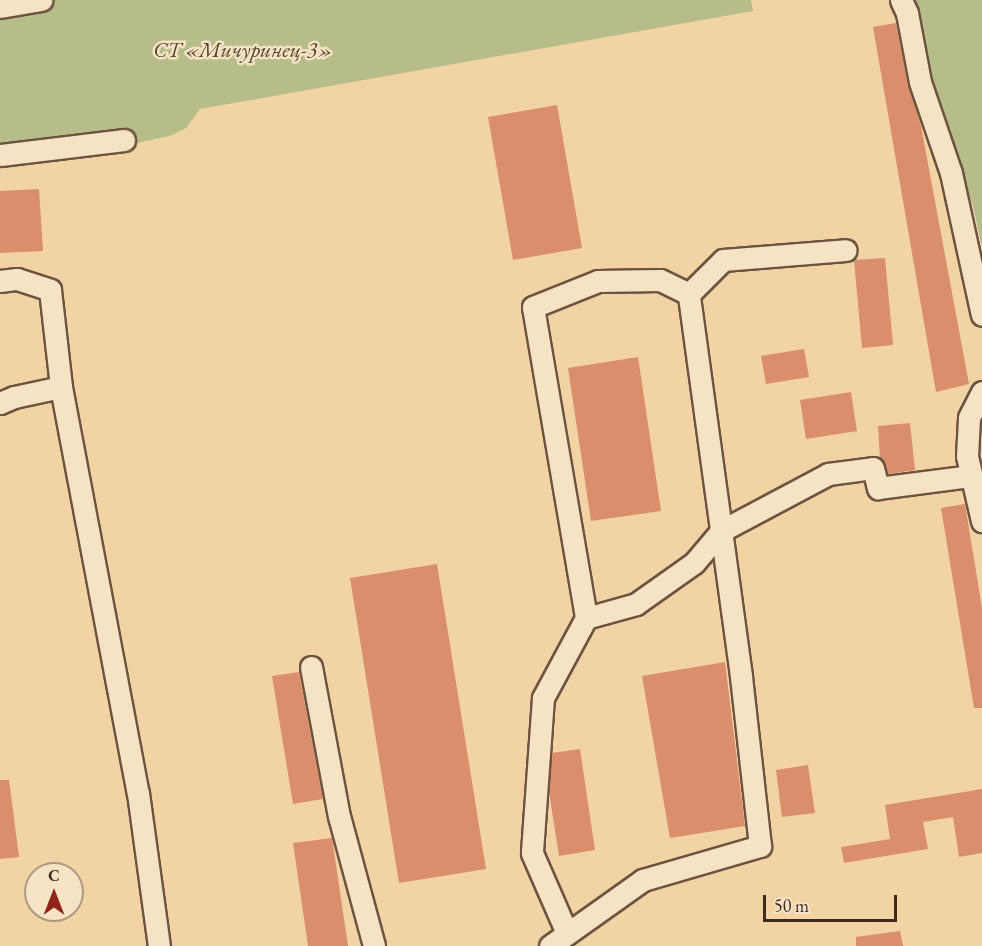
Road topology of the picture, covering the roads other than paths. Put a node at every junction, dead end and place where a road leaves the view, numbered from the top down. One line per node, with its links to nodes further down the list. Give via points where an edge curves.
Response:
1 (40, 0): 3 (street)
2 (901, 0): 9 (street, via 920,82 951,173)
3 (0, 7)
4 (124, 140): 5 (street)
5 (0, 155)
6 (846, 250): 8 (street, via 723,260)
7 (0, 281): 10 (street, via 17,279 50,290)
8 (688, 294): 15 (street); 16 (street, via 660,280 598,281 533,308)
9 (982, 315)
10 (61, 387): 12 (street); 19 (street, via 138,793)
11 (982, 392): 13 (street, via 969,418 967,456)
12 (0, 403)
13 (971, 476): 14 (street); 15 (street, via 878,488 873,468 828,474)
14 (982, 521)
15 (721, 531): 16 (street, via 694,564 636,604); 18 (street, via 760,846 643,880)
16 (586, 618): 18 (street, via 543,698 532,853)
17 (310, 667): 20 (street, via 339,816)
18 (567, 933): 21 (street)
19 (159, 946)
20 (374, 946)
21 (550, 946)

